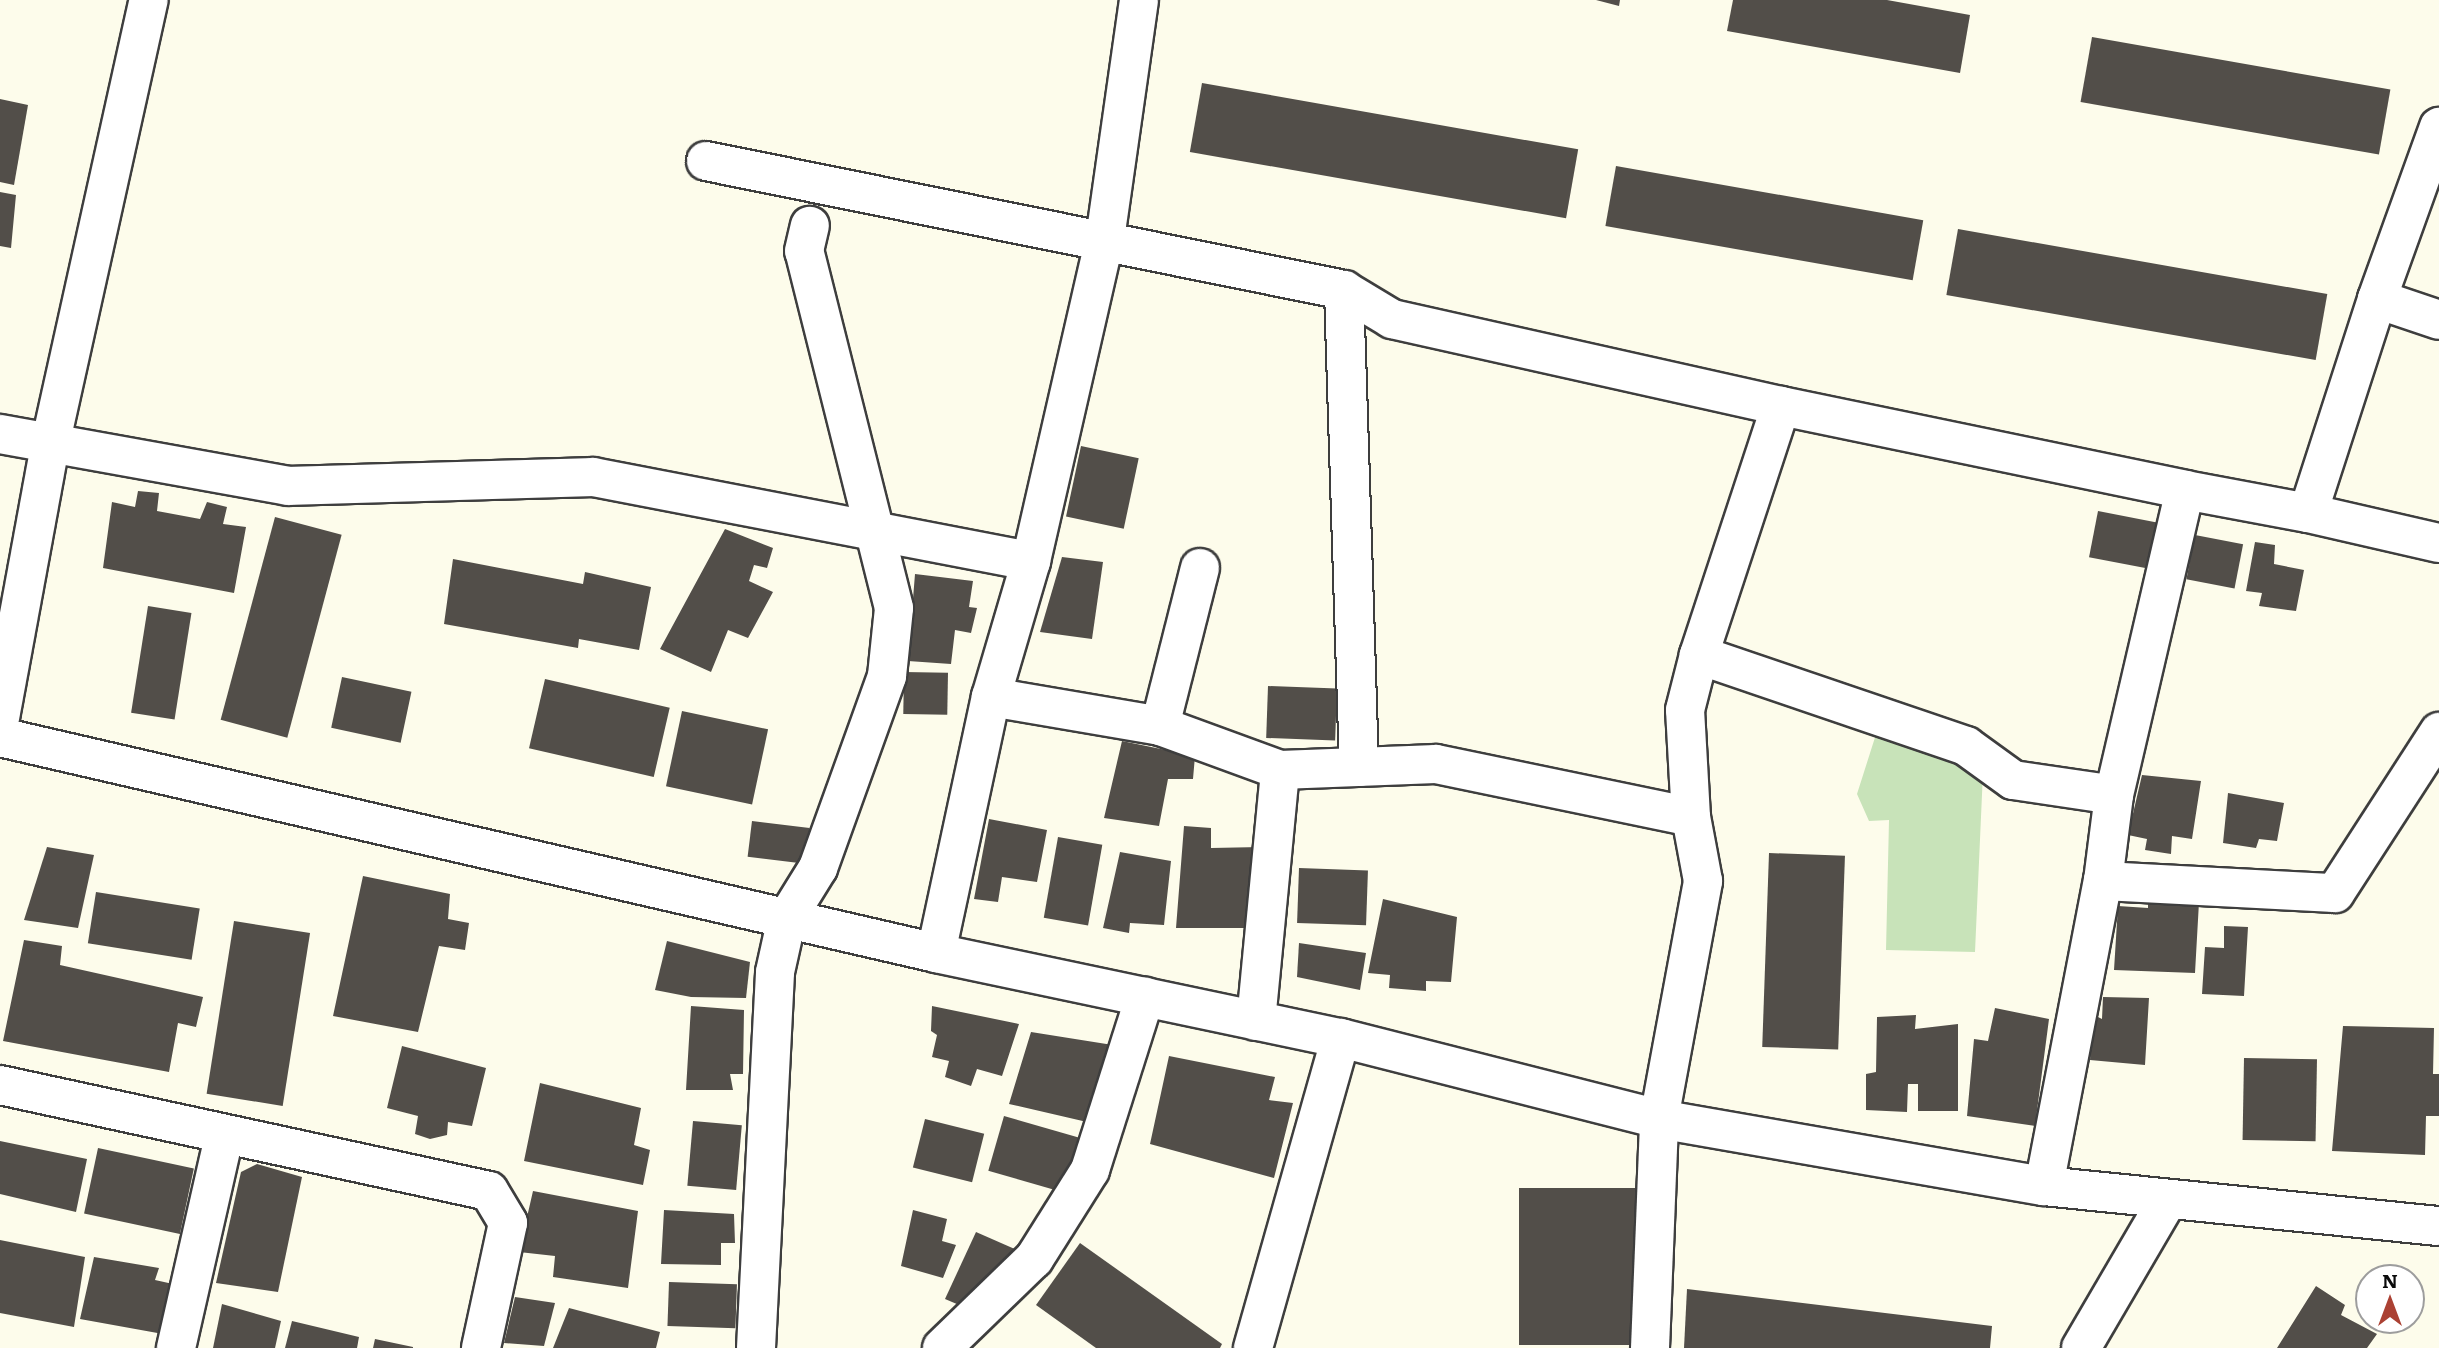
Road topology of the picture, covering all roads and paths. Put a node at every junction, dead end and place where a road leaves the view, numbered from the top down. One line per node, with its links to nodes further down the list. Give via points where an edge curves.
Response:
1 (149, 0): 12 (street)
2 (1139, 0): 6 (street)
3 (2439, 127): 8 (street)
4 (706, 161): 6 (street)
5 (810, 226): 15 (street, via 804,251)
6 (1105, 239): 7 (street); 17 (street)
7 (1344, 290): 10 (street, via 1392,319); 25 (street)
8 (2377, 299): 9 (street); 14 (street)
9 (2439, 320)
10 (1781, 406): 13 (street); 19 (street)
11 (0, 434): 12 (street)
12 (50, 445): 15 (street, via 288,486 593,477); 21 (street)
13 (2185, 491): 14 (street); 27 (street)
14 (2308, 513): 16 (street)
15 (875, 533): 17 (street); 30 (street, via 894,608 887,676 818,868)
16 (2439, 543)
17 (1031, 561): 20 (street)
18 (1200, 568): 22 (street)
19 (1699, 655): 27 (street, via 1966,746 2013,780); 28 (street, via 1685,710)
20 (991, 697): 22 (street); 31 (street)
21 (0, 718)
22 (1160, 726): 26 (street)
23 (2439, 732): 29 (street, via 2335,893)
24 (0, 737): 30 (street)
25 (1359, 767): 26 (street); 28 (street, via 1436,764)
26 (1280, 770): 33 (street)
27 (2114, 795): 29 (street)
28 (1691, 817): 36 (street, via 1703,881)
29 (2103, 881): 38 (street)
30 (787, 918): 31 (street); 43 (street, via 775,972)
31 (936, 953): 32 (street)
32 (1145, 997): 33 (street); 44 (street, via 1090,1170 1034,1259)
33 (1256, 1021): 34 (street)
34 (1341, 1038): 36 (street); 45 (street)
35 (0, 1085): 37 (street)
36 (1658, 1119): 38 (street); 46 (street)
37 (225, 1136): 41 (street); 42 (street, via 489,1191 508,1223)
38 (2044, 1186): 39 (street)
39 (2167, 1201): 40 (street); 47 (street)
40 (2439, 1226)
41 (176, 1348)
42 (481, 1348)
43 (756, 1348)
44 (942, 1348)
45 (1253, 1348)
46 (1650, 1348)
47 (2081, 1348)

